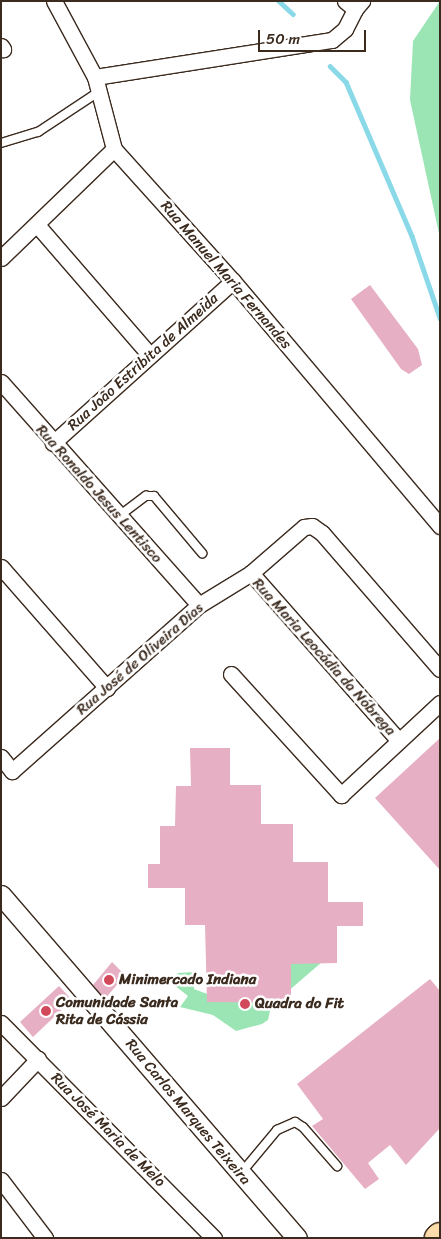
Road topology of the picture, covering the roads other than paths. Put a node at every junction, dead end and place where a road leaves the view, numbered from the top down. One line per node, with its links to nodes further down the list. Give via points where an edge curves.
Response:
1 (54, 1): 3 (street, Rua Manuel Maria Fernandes)
2 (354, 4): 3 (street, via 345,29 332,40)
3 (97, 84): 4 (lane, via 38,132); 5 (street, Rua Manuel Maria Fernandes)
4 (1, 143)
5 (114, 149): 6 (street); 8 (street, Rua Manuel Maria Fernandes)
6 (38, 226): 7 (street); 9 (street)
7 (1, 258)
8 (233, 281): 9 (street, Rua João Estribita de Almeida); 13 (street, Rua Manuel Maria Fernandes)
9 (148, 354): 11 (street, Rua João Estribita de Almeida)
10 (1, 382): 11 (street, Rua Ronaldo Jesus Lentisco)
11 (52, 443): 12 (street, Rua Ronaldo Jesus Lentisco)
12 (119, 516): 14 (lane, via 146,496 154,496); 17 (street, Rua Ronaldo Jesus Lentisco)
13 (440, 526)
14 (202, 553)
15 (1, 568): 20 (street)
16 (251, 574): 17 (street, Rua José de Oliveira Dias); 18 (street, Rua José de Oliveira Dias, via 304,527 312,526 322,533); 22 (street, Rua Maria Leocádia da Nóbrega)
17 (199, 605): 20 (street, Rua José de Oliveira Dias)
18 (440, 669)
19 (231, 674): 22 (street, via 341,795)
20 (107, 688): 23 (street, Rua José de Oliveira Dias, via 12,770)
21 (440, 703): 22 (street)
22 (398, 740)
23 (1, 758)
24 (1, 895): 29 (street, Rua Carlos Marques Teixeira)
25 (1, 1023): 26 (street, Rua José Maria de Melo)
26 (38, 1059): 27 (street); 32 (street, Rua José Maria de Melo)
27 (1, 1098)
28 (337, 1166): 29 (lane, via 303,1126 295,1122 277,1130)
29 (240, 1174): 33 (street, Rua Carlos Marques Teixeira)
30 (1, 1180): 31 (street)
31 (45, 1238)
32 (214, 1238)
33 (298, 1238)

